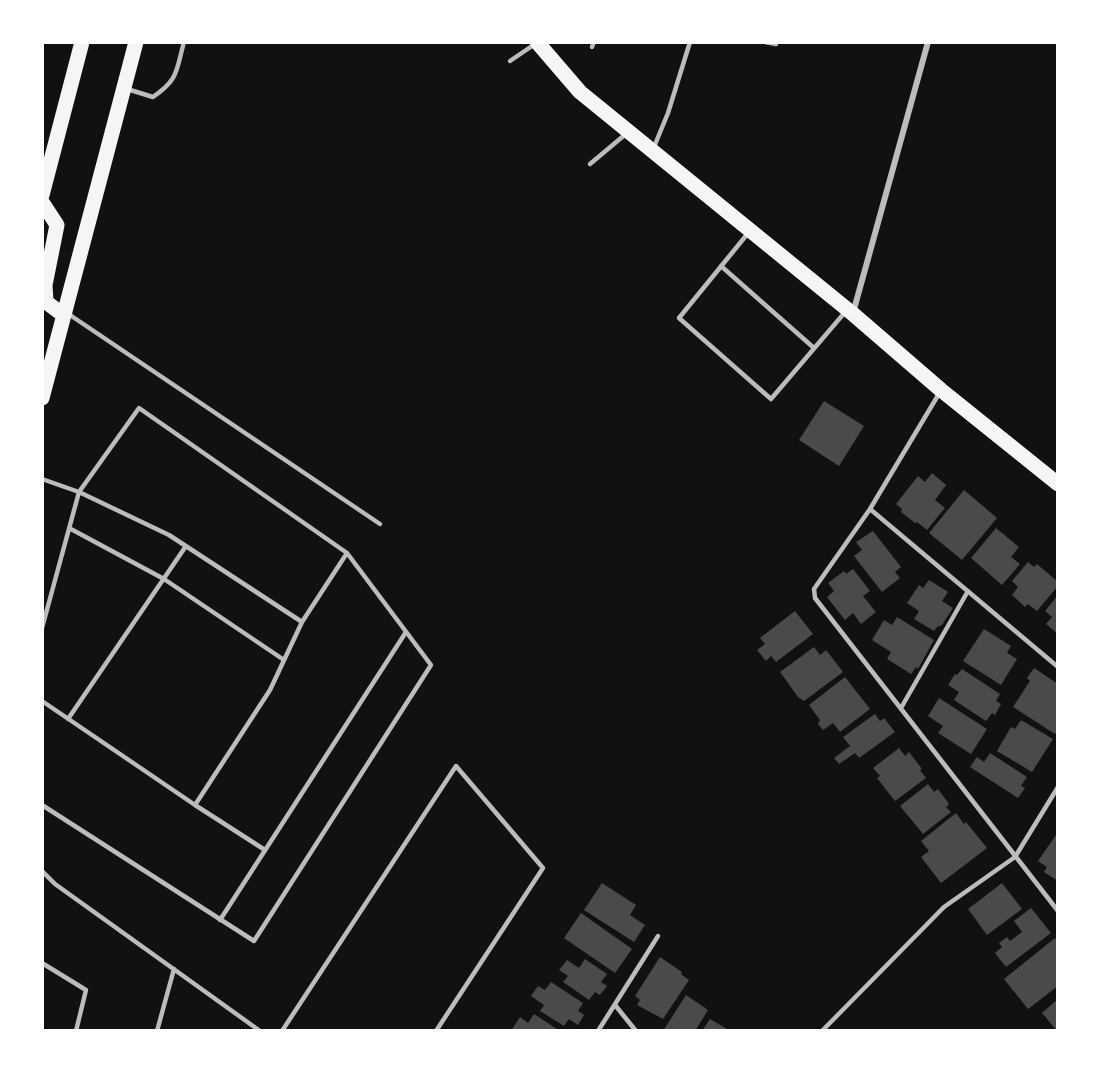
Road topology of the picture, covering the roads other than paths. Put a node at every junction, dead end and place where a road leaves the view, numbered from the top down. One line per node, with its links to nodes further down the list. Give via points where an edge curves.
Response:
1 (82, 42): 14 (main road)
2 (136, 42): 10 (main road)
3 (184, 42): 10 (lane, via 174,79 153,97)
4 (537, 42): 9 (lane); 11 (main road, via 580,92)
5 (690, 42): 12 (lane)
6 (765, 42): 8 (lane)
7 (928, 42): 18 (street)
8 (776, 45)
9 (510, 61)
10 (124, 88): 19 (main road)
11 (629, 131): 12 (main road); 13 (lane)
12 (653, 151): 16 (main road)
13 (590, 164)
14 (42, 195)
15 (42, 202): 19 (main road, via 57,225 45,285 46,302)
16 (751, 231): 17 (lane); 18 (main road)
17 (721, 266): 20 (lane); 20 (lane, via 679,318 771,399)
18 (850, 311): 20 (lane); 21 (main road)
19 (65, 312): 22 (main road); 27 (lane)
20 (814, 348)
21 (941, 390): 24 (main road); 26 (lane)
22 (42, 398)
23 (42, 479): 25 (lane)
24 (1058, 482)
25 (79, 492): 28 (lane); 29 (lane); 30 (lane, via 139,408)
26 (870, 509): 32 (lane); 39 (lane, via 814,589 815,597)
27 (380, 524)
28 (69, 528): 31 (lane); 34 (lane)
29 (186, 546): 31 (lane); 33 (lane)
30 (347, 553): 33 (lane); 35 (lane)
31 (164, 579): 36 (lane); 40 (lane)
32 (968, 591): 37 (lane); 39 (lane)
33 (302, 622): 36 (lane)
34 (42, 628)
35 (406, 632): 44 (lane); 48 (lane, via 431,664 254,941)
36 (284, 660): 43 (lane, via 270,690)
37 (1058, 668)
38 (42, 701): 40 (lane)
39 (901, 708): 45 (lane)
40 (68, 718): 43 (lane)
41 (1058, 787): 45 (lane)
42 (42, 805): 48 (lane)
43 (195, 805): 44 (lane)
44 (265, 850): 48 (lane)
45 (1015, 857): 47 (lane); 60 (lane, via 944,907)
46 (42, 872): 51 (lane)
47 (1058, 911)
48 (220, 920)
49 (658, 936): 52 (lane)
50 (42, 963): 53 (lane, via 86,990)
51 (174, 969): 54 (lane); 55 (lane)
52 (615, 1005): 58 (lane); 59 (lane)
53 (76, 1031)
54 (157, 1031)
55 (260, 1031)
56 (282, 1031): 57 (lane, via 456,766 543,868)
57 (436, 1031)
58 (598, 1031)
59 (636, 1031)
60 (822, 1031)

